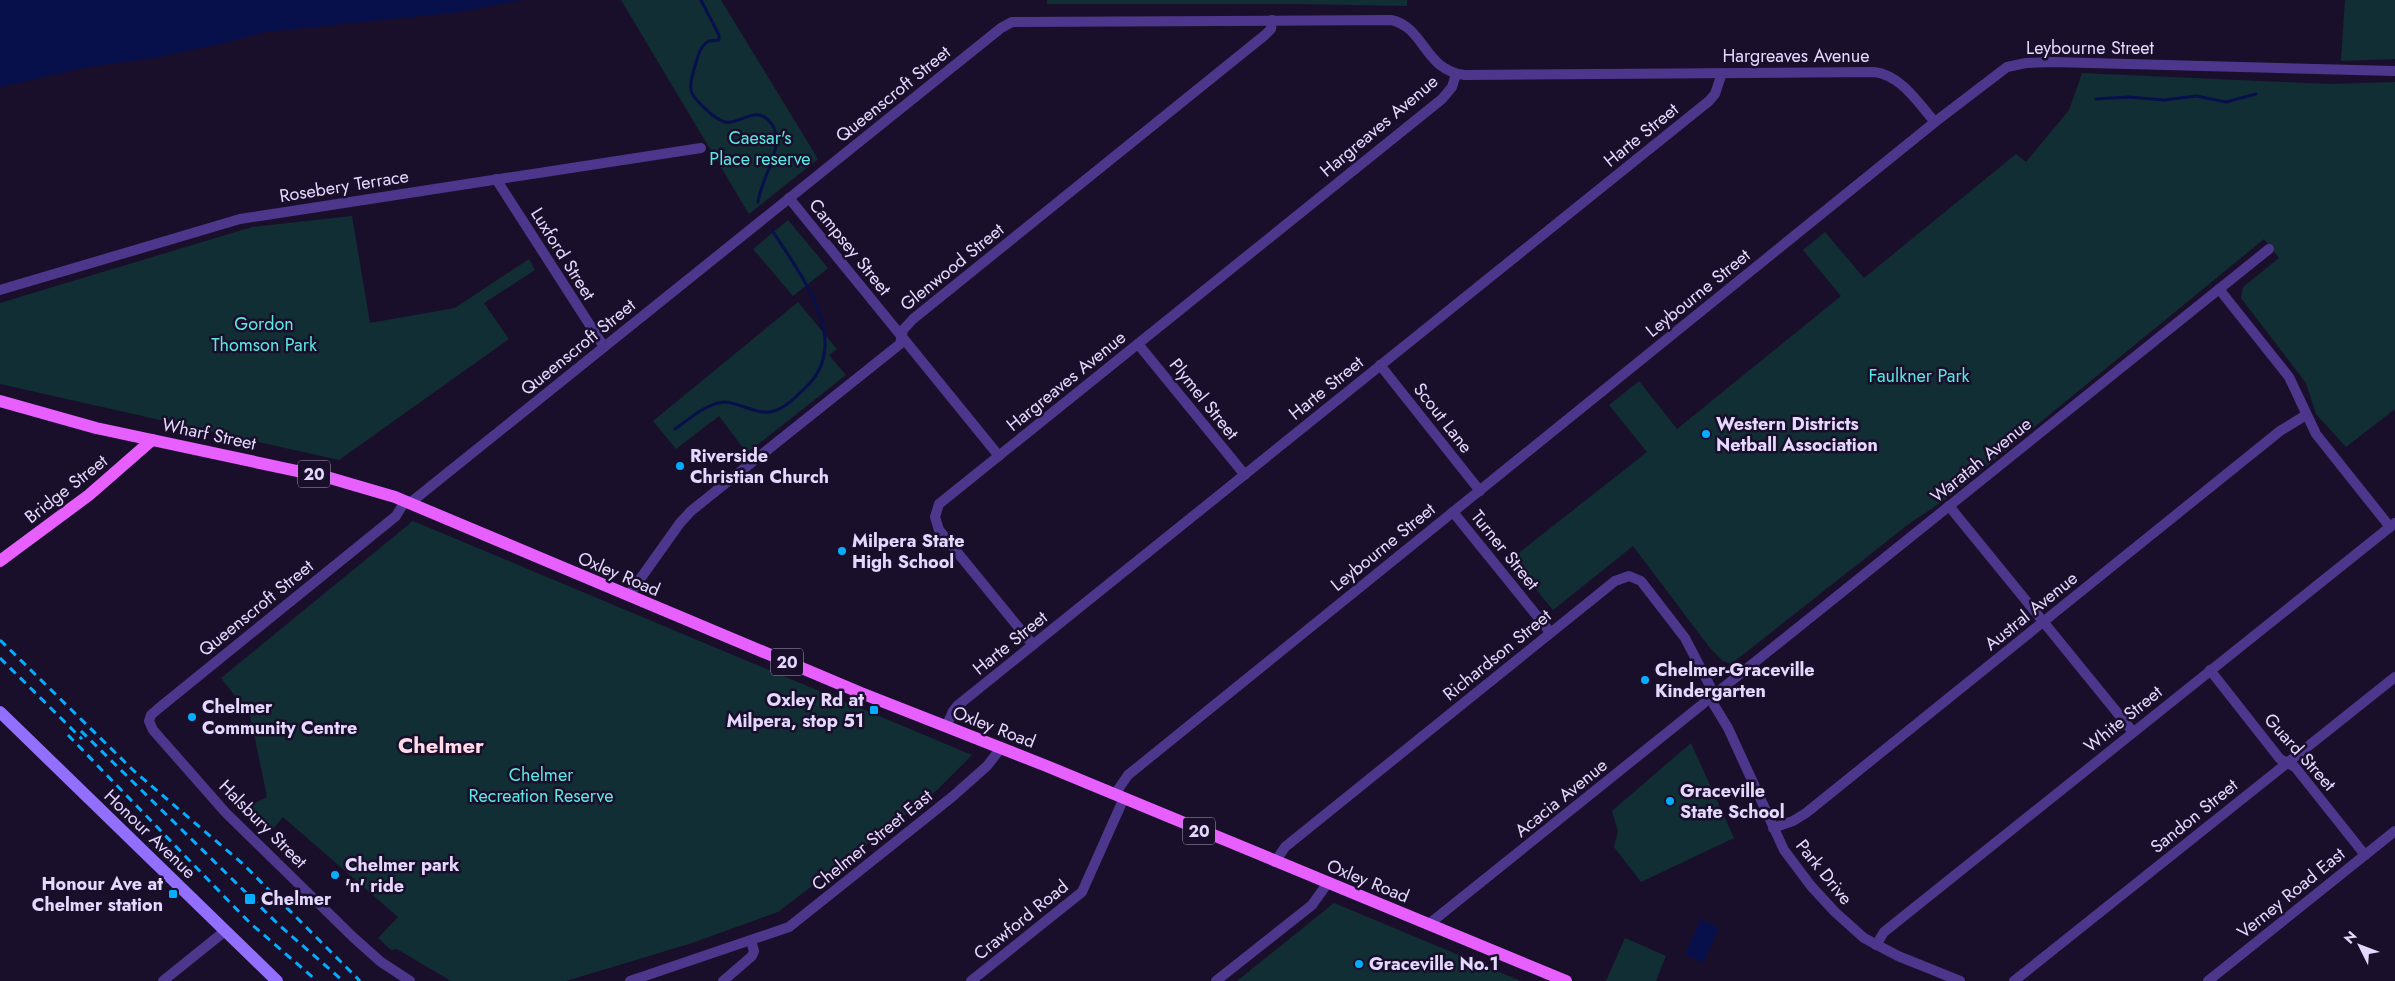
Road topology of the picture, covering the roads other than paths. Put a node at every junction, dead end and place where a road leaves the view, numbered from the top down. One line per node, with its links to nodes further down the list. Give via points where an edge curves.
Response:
1 (1272, 20): 4 (street, Queenscroft Street, via 1397,21 1408,28 1439,65); 8 (street, Queenscroft Street, via 1008,23); 12 (street, Glenwood Street, via 1271,29 1265,35 913,319)
2 (2395, 71): 5 (street, Leybourne Street, via 2026,63 2004,70)
3 (1722, 73): 4 (street, Hargreaves Avenue); 5 (street, Hargreaves Avenue, via 1884,73 1900,84); 15 (street, Harte Street, via 1709,101)
4 (1456, 74): 13 (street, Hargreaves Avenue, via 1452,87 1442,98)
5 (1935, 122): 21 (street, Leybourne Street)
6 (700, 148): 7 (street, Rosebery Terrace)
7 (496, 179): 11 (street, Rosebery Terrace, via 240,219); 14 (street, Luxford Street)
8 (790, 198): 12 (street, Campsey Street); 14 (street, Queenscroft Street)
9 (2270, 249): 10 (street, Waratah Avenue)
10 (2220, 289): 17 (street, via 2289,377); 23 (street, Waratah Avenue)
11 (0, 290)
12 (902, 336): 19 (street, Campsey Street); 27 (street, Glenwood Street, via 900,344 692,510)
13 (1138, 344): 19 (street, Hargreaves Avenue); 20 (street, Plymel Street)
14 (604, 347): 22 (street, Queenscroft Street)
15 (1380, 365): 20 (street, Harte Street); 21 (street, Scout Lane)
16 (0, 401): 18 (main road, Wharf Street / 20)
17 (2306, 415): 25 (street, via 2316,434); 28 (street, Austral Avenue, via 2280,431)
18 (152, 440): 22 (main road, Wharf Street / 20, via 321,476); 26 (main road, Bridge Street, via 89,495)
19 (999, 456): 30 (street, Hargreaves Avenue, via 943,500 935,517 942,534)
20 (1245, 475): 30 (street, Harte Street)
21 (1480, 491): 24 (street, Leybourne Street)
22 (407, 502): 27 (main road, Oxley Road / 20); 35 (street, Queenscroft Street, via 396,516 151,714)
23 (1949, 506): 28 (street); 33 (street, Waratah Avenue)
24 (1453, 512): 29 (street, Turner Street); 40 (street, Leybourne Street, via 1128,775)
25 (2392, 525): 31 (street, White Street)
26 (0, 561)
27 (628, 596): 36 (main road, Oxley Road / 20)
28 (2044, 622): 37 (street); 41 (street, Austral Avenue, via 1806,813)
29 (1550, 632): 33 (street, Richardson Street, via 1615,581 1625,576 1634,577 1644,584 1681,631); 44 (street, Richardson Street, via 1285,847)
30 (1033, 646): 36 (street, Harte Street, via 957,706)
31 (2210, 670): 37 (street, White Street); 39 (street, Guard Street, via 2280,759)
32 (2395, 677): 39 (street, Sandon Street)
33 (1713, 697): 41 (street, Park Drive); 46 (street, Acacia Avenue)
34 (0, 712): 47 (main road, Honour Avenue)
35 (149, 721): 53 (street, Halsbury Street, via 152,730 226,813 362,946)
36 (946, 727): 38 (main road, Oxley Road / 20)
37 (2133, 732): 49 (street, White Street, via 1893,925)
38 (1001, 748): 40 (main road, Oxley Road / 20); 48 (street, Chelmer Street East, via 987,766 952,797 793,924)
39 (2288, 763): 43 (street, Guard Street, via 2295,767); 60 (street, Sandon Street)
40 (1120, 796): 44 (main road, Oxley Road / 20); 56 (street, Crawford Road, via 1082,892)
41 (1773, 828): 49 (street, Park Drive, via 1790,859 1823,900 1845,923)
42 (2395, 831): 43 (street, Verney Road East)
43 (2365, 855): 61 (street, Verney Road East)
44 (1275, 862): 45 (main road, Oxley Road / 20)
45 (1328, 884): 46 (main road, Oxley Road / 20); 57 (street, via 1312,906)
46 (1429, 924): 58 (main road, Oxley Road / 20)
47 (225, 931): 51 (street); 52 (main road, Honour Avenue)
48 (751, 941): 50 (street, Chelmer Street East); 55 (street, via 752,956)
49 (1876, 945): 59 (street, Park Drive)
50 (647, 979): 54 (street, Chelmer Street East)
51 (163, 981)
52 (277, 981)
53 (410, 981)
54 (630, 981)
55 (723, 981)
56 (971, 981)
57 (1216, 981)
58 (1566, 981)
59 (1960, 981)
60 (2014, 981)
61 (2208, 981)

